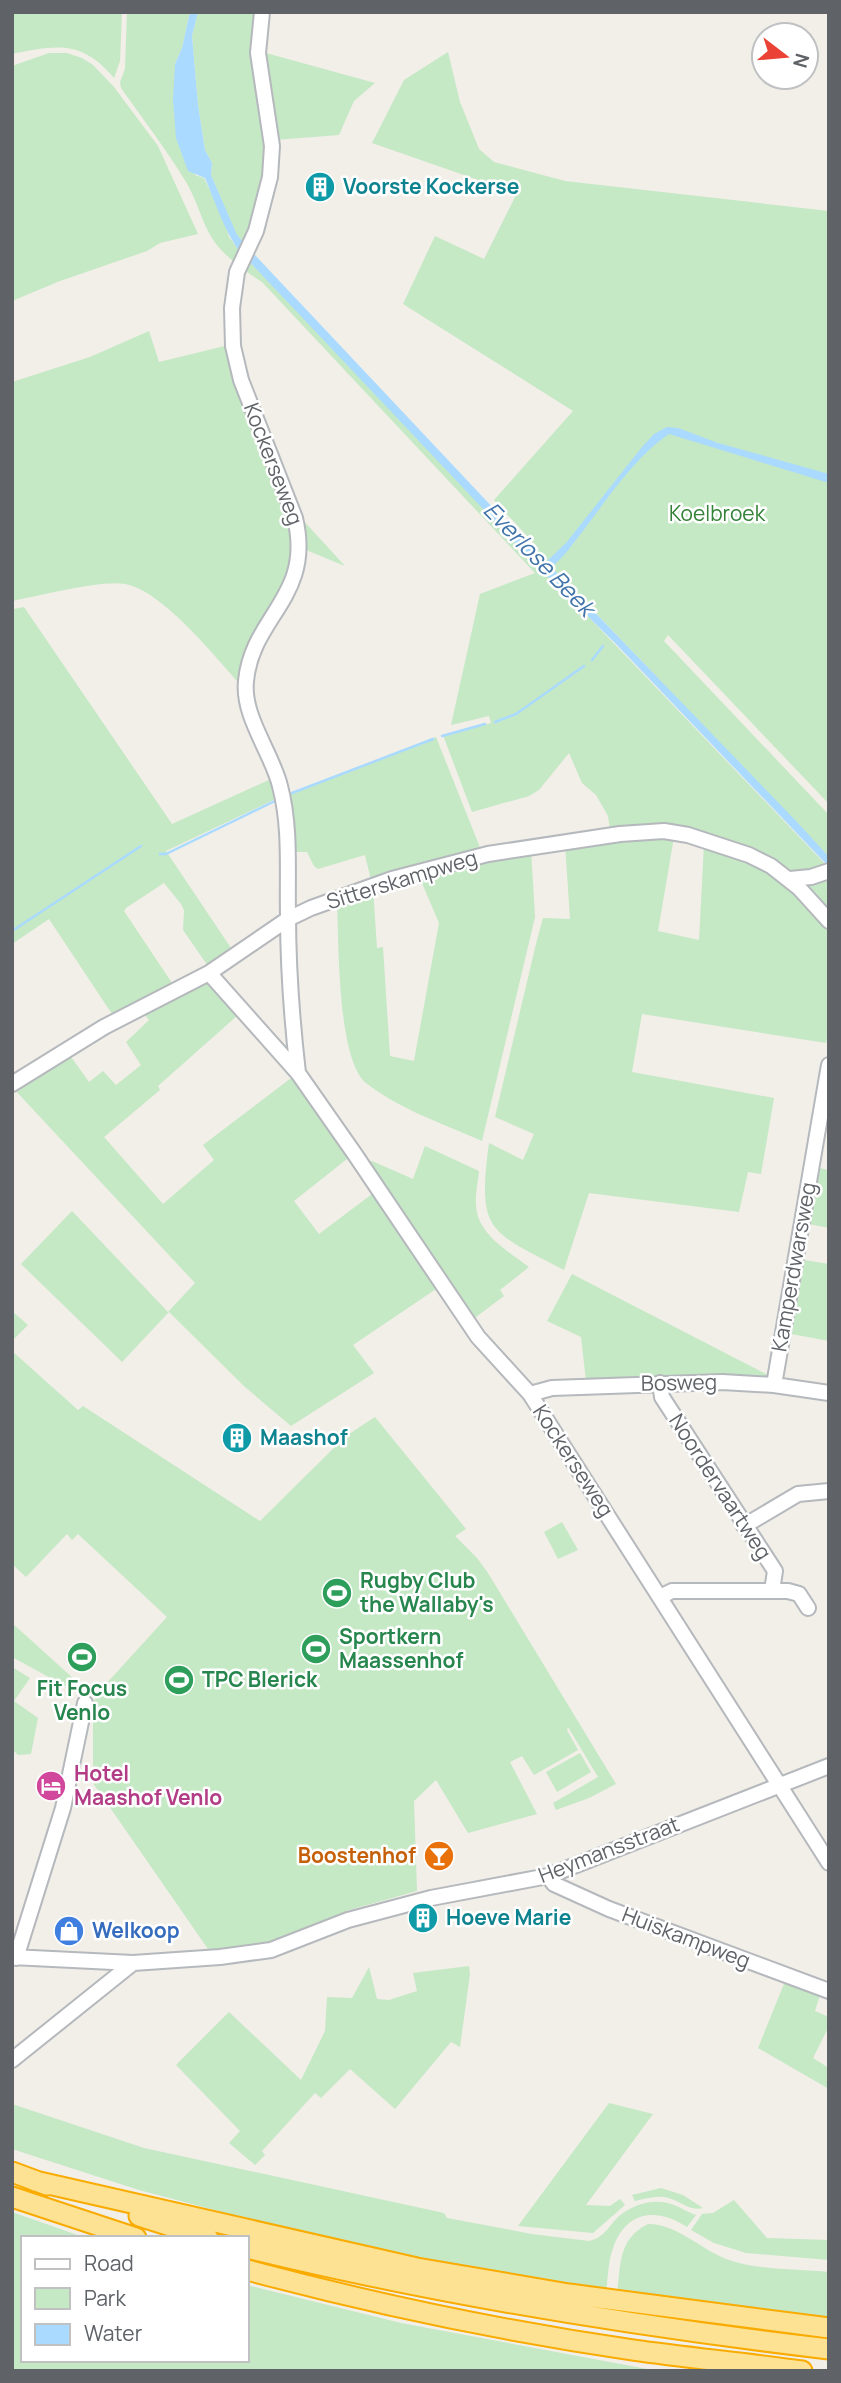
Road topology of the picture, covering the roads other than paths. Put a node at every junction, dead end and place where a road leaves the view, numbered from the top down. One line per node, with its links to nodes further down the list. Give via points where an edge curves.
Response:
1 (262, 12): 4 (street, Kockerseweg, via 258,53 272,146 270,177 256,232 237,272 233,345 241,380 300,539 296,574 260,639 246,681 246,702 285,805)
2 (829, 871): 3 (street)
3 (790, 879): 4 (street, Sitterskampweg, via 749,855 688,835 664,831 620,834 476,857 391,879); 5 (street)
4 (288, 919): 6 (street, Sitterskampweg); 8 (street, Kockerseweg)
5 (829, 922)
6 (209, 973): 8 (street, Kockerseweg); 9 (street, Sitterskampweg, via 104,1027)
7 (829, 1065): 11 (street, Kamperdwarsweg)
8 (298, 1073): 12 (street, Kockerseweg, via 478,1337)
9 (12, 1084)
10 (660, 1383): 11 (street, Bosweg); 12 (street, Bosweg, via 552,1388); 15 (street, Noordervaartweg, via 662,1396)
11 (774, 1385): 13 (street, Bosweg)
12 (530, 1394): 17 (street, Kockerseweg)
13 (829, 1394)
14 (829, 1491): 15 (street, via 797,1494)
15 (744, 1526): 16 (street, Noordervaartweg, via 775,1572)
16 (772, 1591): 17 (street, Noordervaartweg, via 672,1591); 18 (street, Noordervaartweg, via 799,1594)
17 (660, 1597): 21 (street, Kockerseweg)
18 (808, 1608)
19 (85, 1703): 24 (street, via 63,1808)
20 (829, 1766): 21 (street, Heymansstraat)
21 (779, 1784): 22 (street, Kockerseweg); 23 (street, Heymansstraat)
22 (829, 1862)
23 (548, 1876): 25 (street, Heymansstraat, via 431,1898 360,1917 271,1950); 26 (street, Huiskampweg, via 554,1884 608,1909)
24 (14, 1958): 25 (street, Heymansstraat)
25 (133, 1963): 27 (street)
26 (829, 1991)
27 (12, 2060)
28 (12, 2172): 29 (highway)
29 (35, 2181): 32 (highway); 35 (highway, via 417,2268 569,2294)
30 (12, 2197): 31 (highway)
31 (130, 2236)
32 (202, 2236)
33 (248, 2248): 36 (highway, via 415,2287 567,2314)
34 (248, 2270): 37 (highway, via 414,2311)
35 (829, 2328)
36 (829, 2349)
37 (633, 2350): 38 (highway); 39 (highway)
38 (708, 2371)
39 (803, 2371)

